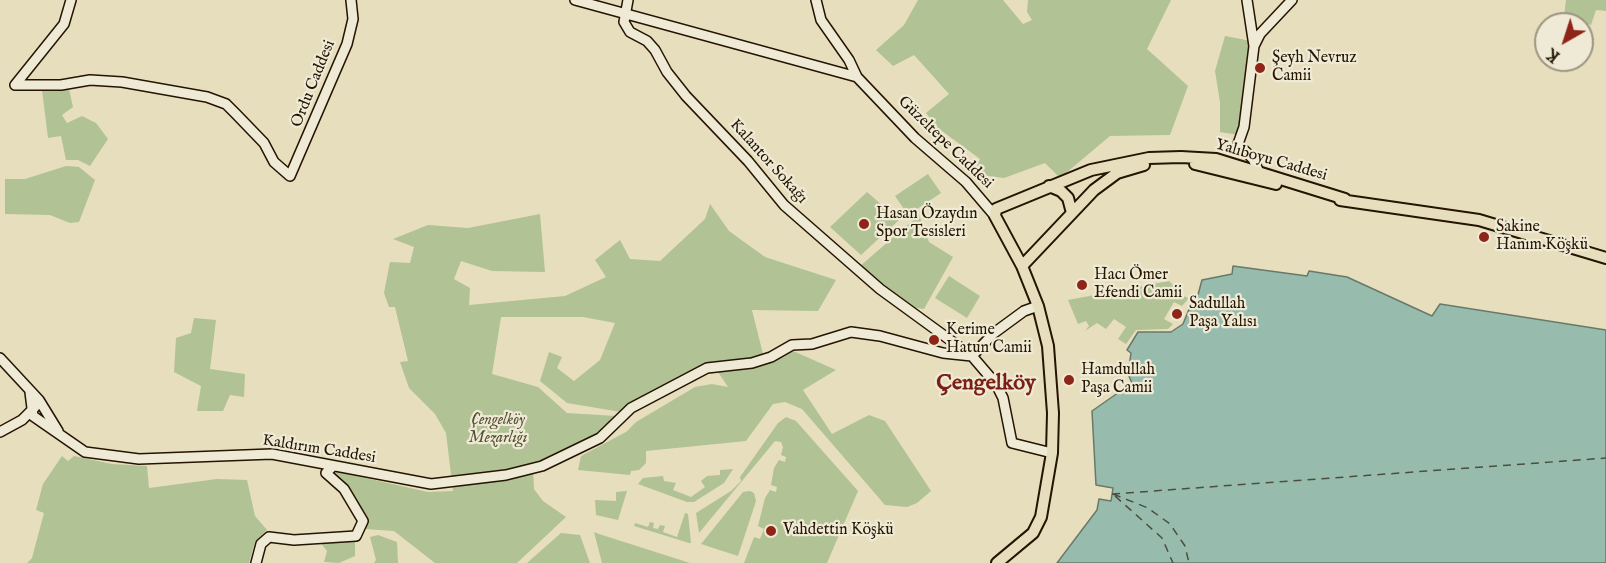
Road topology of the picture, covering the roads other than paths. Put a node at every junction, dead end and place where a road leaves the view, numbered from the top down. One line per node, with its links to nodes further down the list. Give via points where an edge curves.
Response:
1 (71, 0): 2 (street, Ordu Caddesi, via 64,24 15,85 122,82 207,97 226,104 290,176 347,44 353,19)
2 (351, 0)
3 (575, 0): 8 (street)
4 (628, 0): 8 (street)
5 (816, 0): 10 (street, via 821,20)
6 (1247, 0): 9 (street)
7 (1293, 0): 9 (street, via 1260,34)
8 (628, 13): 10 (street); 23 (street, Kalantor Sokağı, via 624,22 630,32 647,41 686,96 784,205 872,283)
9 (1254, 46): 11 (street, via 1246,116 1238,144)
10 (857, 77): 16 (street, Güzeltepe Caddesi, via 915,138)
11 (1258, 170): 12 (main road, Yalıboyu Caddesi, via 1216,159 1149,158); 14 (main road, Yalıboyu Caddesi)
12 (1069, 177): 13 (main road, Yalıboyu Caddesi); 15 (main road, via 1068,191 1074,199)
13 (1049, 186): 16 (main road, Yalıboyu Caddesi); 17 (main road, via 1068,198)
14 (1345, 199): 15 (main road, Yalıboyu Caddesi, via 1336,200 1208,165 1167,161 1117,173); 18 (main road, Yalıboyu Caddesi, via 1479,219)
15 (1083, 201): 17 (main road, Yalıboyu Caddesi)
16 (993, 210): 21 (main road, Güzeltepe Caddesi)
17 (1072, 213): 21 (main road, Yalıboyu Caddesi)
18 (1510, 229): 19 (main road, Yalıboyu Caddesi, via 1528,230); 20 (main road, Yalıboyu Caddesi)
19 (1606, 252)
20 (1606, 258)
21 (1022, 266): 22 (main road, Güzeltepe Caddesi)
22 (1038, 306): 23 (street, via 1024,311 994,333); 30 (main road, Güzeltepe Caddesi, via 1052,380)
23 (972, 356): 30 (street, via 1003,398 1012,443); 31 (street, Kaldırım Caddesi, via 943,354 880,336 850,332 812,344 792,345 752,363 707,368 631,408 600,438 542,466 506,475 431,484)
24 (0, 358): 25 (street)
25 (30, 392): 26 (street, Kaldırım Caddesi); 27 (street)
26 (44, 410): 27 (street, via 37,406); 29 (street, Kaldırım Caddesi)
27 (35, 415): 28 (street); 29 (street, Kaldırım Caddesi)
28 (0, 432)
29 (60, 434): 31 (street, Kaldırım Caddesi, via 85,452 139,459 272,454)
30 (1052, 453): 33 (main road, Güzeltepe Caddesi, via 1037,527)
31 (333, 466): 32 (street, via 326,473 344,489 363,521 356,536 294,540 269,537 261,544)
32 (256, 563)
33 (997, 563)

